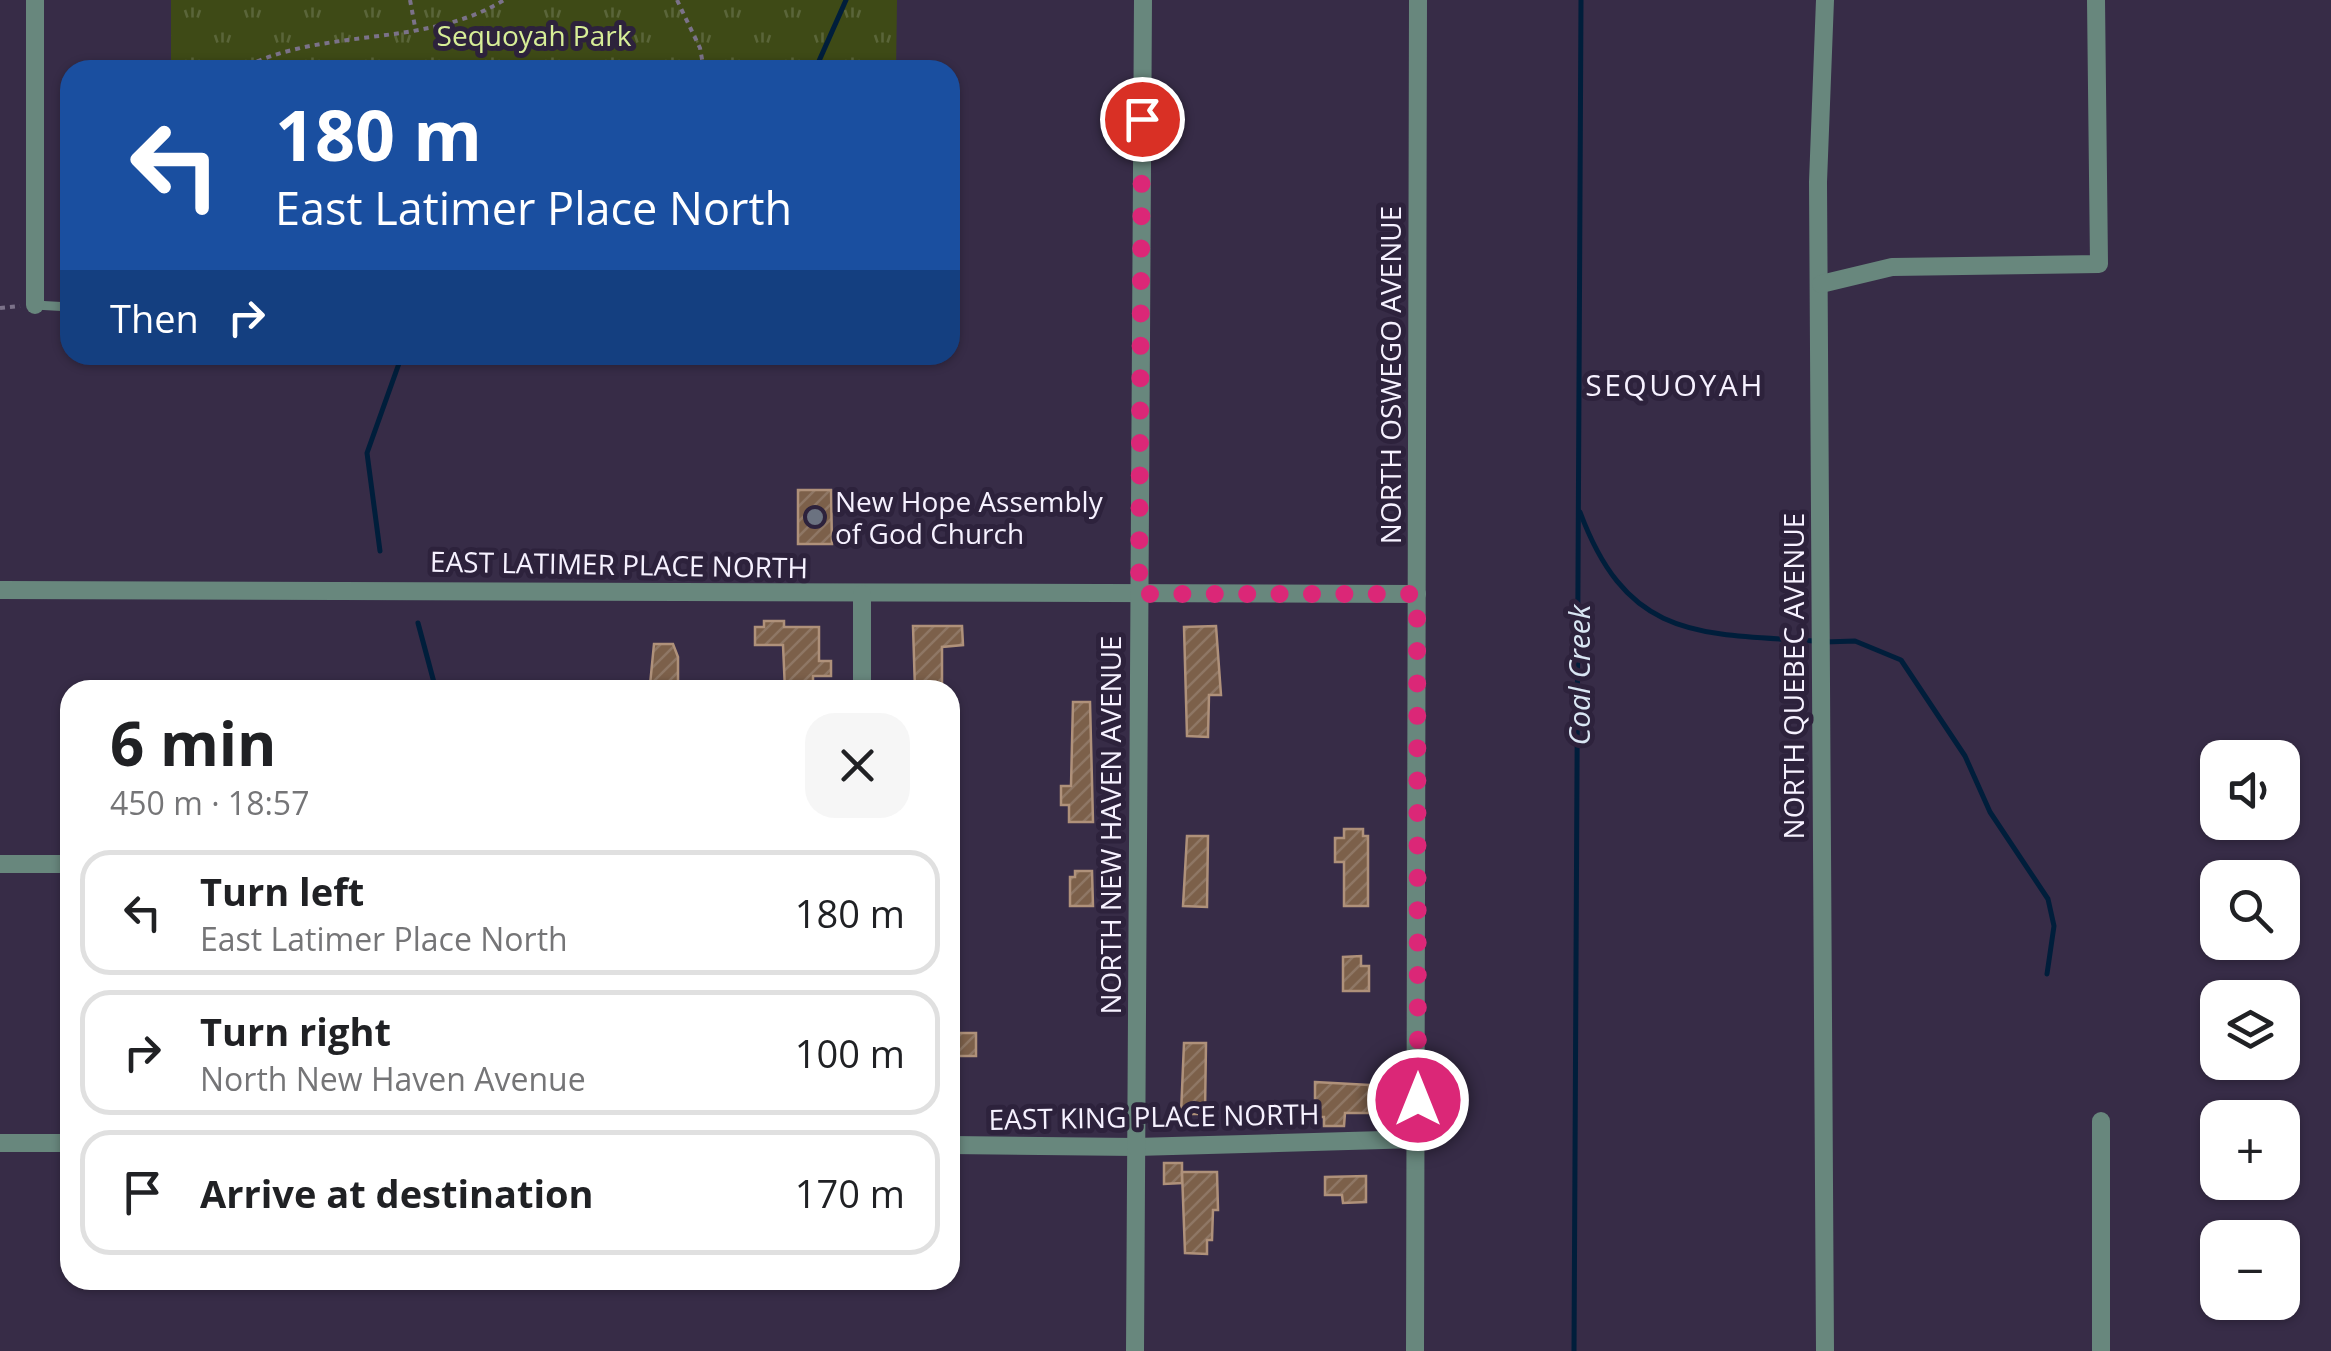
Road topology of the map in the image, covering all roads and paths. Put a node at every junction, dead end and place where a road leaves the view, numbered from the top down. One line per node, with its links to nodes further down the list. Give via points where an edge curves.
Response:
1 (34, 0): 13 (street)
2 (410, 0): 9 (path)
3 (504, 0): 9 (path)
4 (678, 0): 11 (path)
5 (1143, 0): 17 (street, NORTH NEW HAVEN AVENUE)
6 (1418, 0): 18 (street, NORTH OSWEGO AVENUE)
7 (1825, 0): 12 (street, NORTH QUEBEC AVENUE)
8 (2096, 0): 12 (street, via 2099,264 1892,266)
9 (416, 32): 10 (path)
10 (274, 60)
11 (702, 60)
12 (1821, 284): 30 (street, NORTH QUEBEC AVENUE)
13 (34, 305): 14 (lane)
14 (60, 306)
15 (0, 590): 16 (street, EAST LATIMER PLACE NORTH)
16 (862, 594): 17 (street, EAST LATIMER PLACE NORTH); 19 (street)
17 (1139, 594): 18 (street, EAST LATIMER PLACE NORTH); 27 (street, NORTH NEW HAVEN AVENUE)
18 (1417, 594): 23 (street, NORTH OSWEGO AVENUE)
19 (862, 680)
20 (0, 864): 21 (street)
21 (60, 864)
22 (2101, 1121): 31 (street)
23 (1418, 1139): 27 (street, EAST KING PLACE NORTH); 29 (street, NORTH OSWEGO AVENUE)
24 (60, 1142): 25 (street)
25 (0, 1143)
26 (960, 1145): 27 (street, EAST KING PLACE NORTH)
27 (1136, 1147): 28 (street, NORTH NEW HAVEN AVENUE)
28 (1135, 1351)
29 (1415, 1351)
30 (1825, 1351)
31 (2100, 1351)

